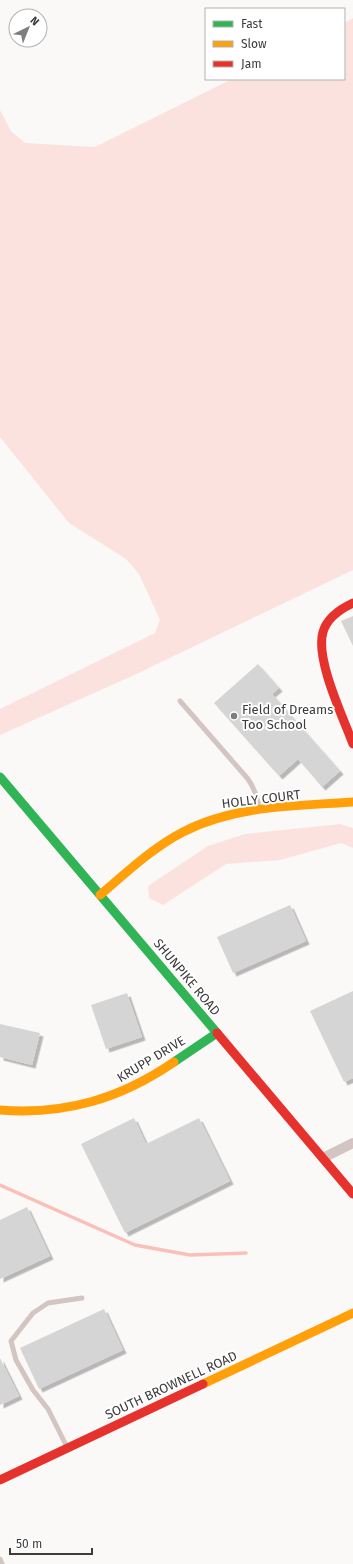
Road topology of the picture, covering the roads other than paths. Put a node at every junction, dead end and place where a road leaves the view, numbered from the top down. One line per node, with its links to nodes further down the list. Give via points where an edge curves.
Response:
1 (353, 603): 3 (street, via 335,613 321,638 323,660)
2 (180, 701): 6 (lane, via 248,778 258,798)
3 (353, 744)
4 (0, 777): 7 (street, SHUNPIKE ROAD)
5 (353, 802): 6 (street, HOLLY COURT)
6 (259, 810): 7 (street, HOLLY COURT, via 221,816 182,832)
7 (100, 895): 8 (street, SHUNPIKE ROAD)
8 (217, 1032): 9 (street, KRUPP DRIVE, via 153,1076 108,1097 57,1110); 11 (street, SHUNPIKE ROAD)
9 (0, 1110)
10 (353, 1143): 11 (street)
11 (323, 1158): 12 (street, SHUNPIKE ROAD)
12 (353, 1194)
13 (82, 1298): 15 (lane, via 48,1303 33,1313 11,1341 16,1360 33,1390 48,1409)
14 (353, 1313): 15 (street, SOUTH BROWNELL ROAD)
15 (68, 1448): 16 (street, SOUTH BROWNELL ROAD)
16 (0, 1480)
17 (0, 1559): 18 (lane)
18 (2, 1564)

